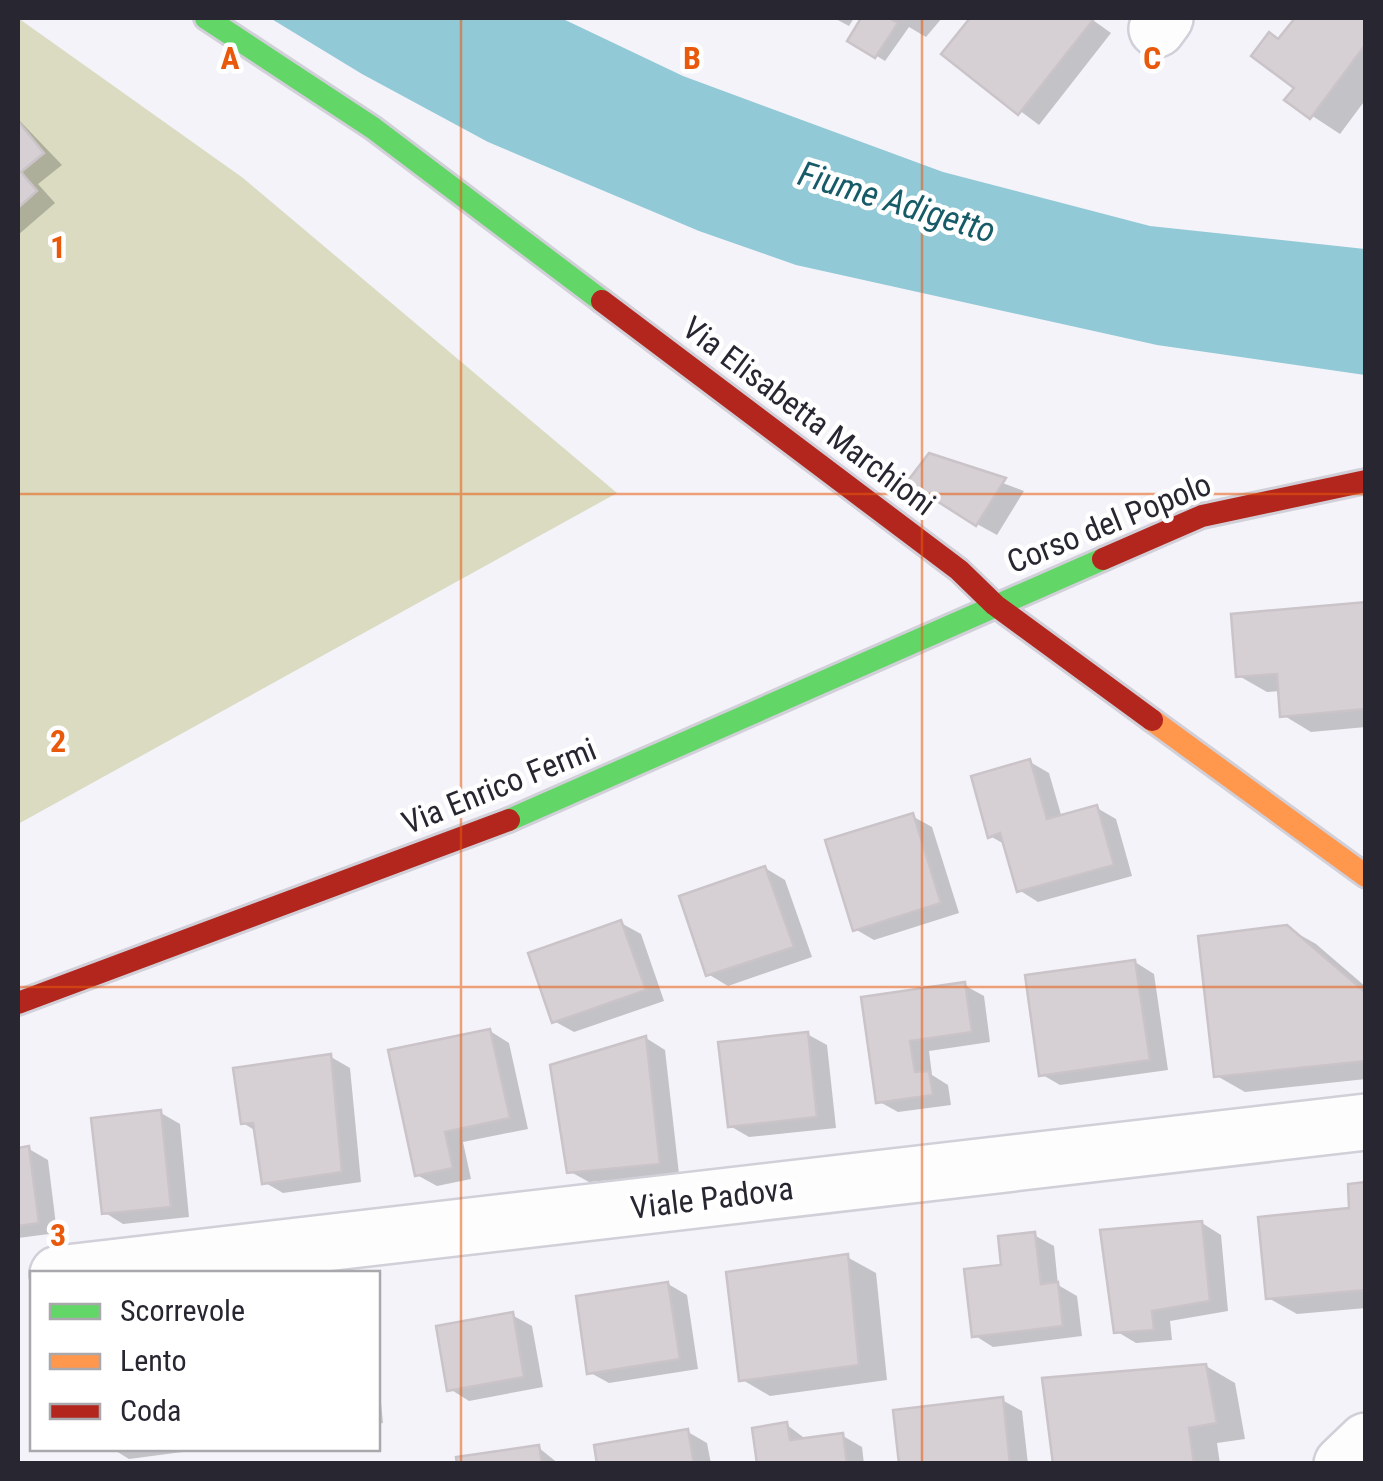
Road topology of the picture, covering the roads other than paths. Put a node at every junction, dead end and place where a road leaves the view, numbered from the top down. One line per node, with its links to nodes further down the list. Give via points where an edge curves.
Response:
1 (206, 18): 3 (street, Via Elisabetta Marchioni, via 373,128 959,570)
2 (1366, 481): 3 (street, Corso del Popolo, via 1202,516)
3 (996, 605): 4 (street, Via Elisabetta Marchioni); 5 (street, Via Enrico Fermi, via 502,823)
4 (1366, 876)
5 (18, 1003)
6 (1366, 1122): 7 (street, Viale Padova)
7 (84, 1271)
8 (1366, 1441): 9 (street)
9 (1342, 1464)

